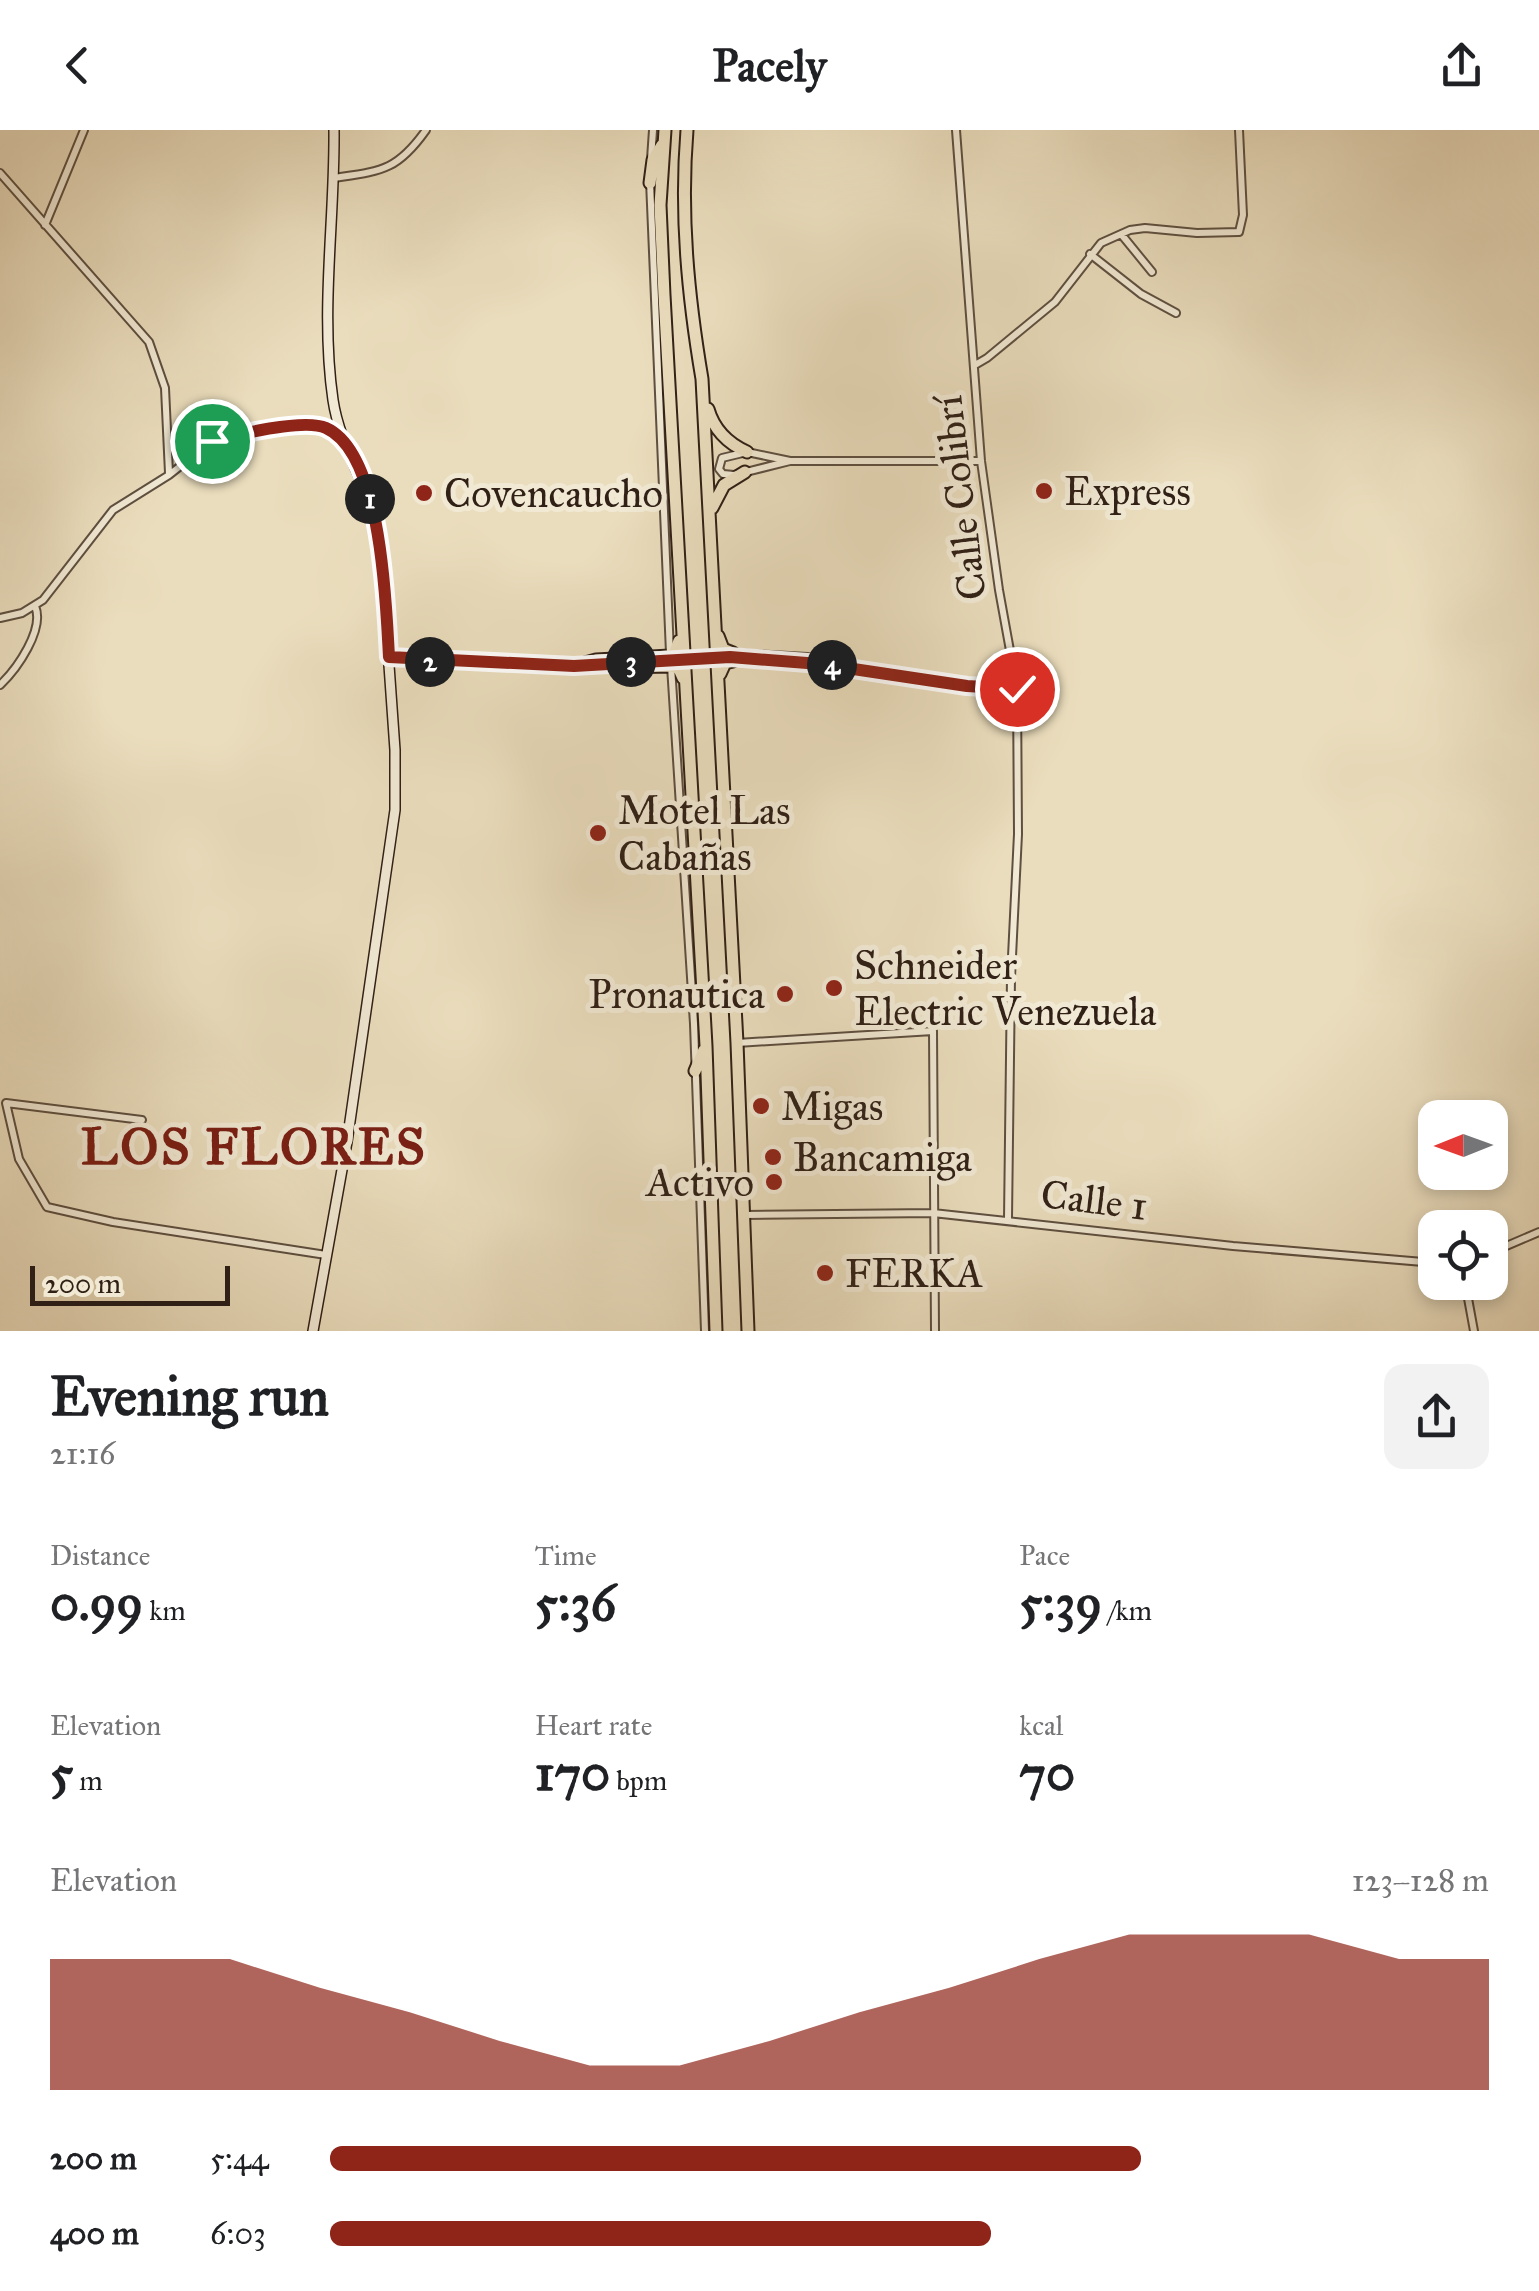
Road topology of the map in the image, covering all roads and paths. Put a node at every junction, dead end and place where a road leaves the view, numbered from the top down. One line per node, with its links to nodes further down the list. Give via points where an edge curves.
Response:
1 (84, 130): 12 (street)
2 (334, 130): 10 (main road)
3 (426, 130): 10 (street, via 397,164)
4 (653, 130): 11 (street)
5 (687, 130): 18 (highway, via 688,298)
6 (956, 130): 17 (street, Calle Colibrí)
7 (1239, 130): 13 (street, via 1240,230 1145,228)
8 (665, 136): 11 (highway); 29 (highway, via 660,205)
9 (0, 173): 12 (street)
10 (334, 178): 20 (main road, via 329,362 334,406)
11 (650, 183): 32 (street)
12 (45, 224): 24 (street, via 150,342 165,388)
13 (1121, 234): 14 (street); 15 (street)
14 (1090, 254): 16 (street); 17 (street, via 1056,302)
15 (1152, 272)
16 (1176, 314)
17 (975, 365): 21 (street, Calle Colibrí)
18 (702, 379): 19 (highway, via 713,422); 25 (highway)
19 (747, 452): 22 (street); 23 (street, via 719,464 723,474)
20 (351, 453): 24 (street, via 327,428 308,424 212,441); 30 (main road, via 378,528)
21 (982, 460): 22 (street); 38 (street, Calle Colibrí)
22 (790, 461): 23 (street)
23 (745, 472): 25 (highway, via 718,494)
24 (169, 474): 26 (street, via 113,510)
25 (710, 527): 28 (highway)
26 (34, 606): 27 (street); 37 (street, via 35,630)
27 (0, 618)
28 (713, 620): 31 (highway, via 722,650); 39 (highway)
29 (680, 634): 32 (highway); 36 (highway)
30 (389, 657): 33 (street); 51 (main road, via 394,818)
31 (733, 657): 34 (street, via 808,657); 35 (street); 39 (highway, via 721,669)
32 (671, 661): 33 (highway); 36 (highway); 40 (street)
33 (574, 666): 34 (street, bridge, via 730,657)
34 (840, 666): 35 (street)
35 (856, 669): 38 (street)
36 (683, 678): 41 (highway)
37 (0, 685)
38 (1017, 689): 48 (street, Calle Colibrí)
39 (718, 699): 42 (highway)
40 (675, 711): 41 (highway); 44 (street)
41 (687, 739): 43 (highway)
42 (737, 1043): 46 (street, via 933,1030); 47 (highway)
43 (706, 1046): 44 (highway); 56 (highway)
44 (695, 1071): 55 (street)
45 (142, 1120): 51 (street, via 6,1103 19,1158 48,1206)
46 (934, 1213): 47 (street, Calle 1); 48 (street, Calle 1); 58 (street)
47 (745, 1215): 57 (highway)
48 (1008, 1219): 52 (street, Calle 1, via 1062,1230)
49 (1539, 1232): 50 (street)
50 (1508, 1245)
51 (326, 1255): 54 (main road)
52 (1418, 1261)
53 (1468, 1300): 59 (street)
54 (313, 1331)
55 (705, 1331)
56 (716, 1331)
57 (748, 1331)
58 (935, 1331)
59 (1474, 1331)

